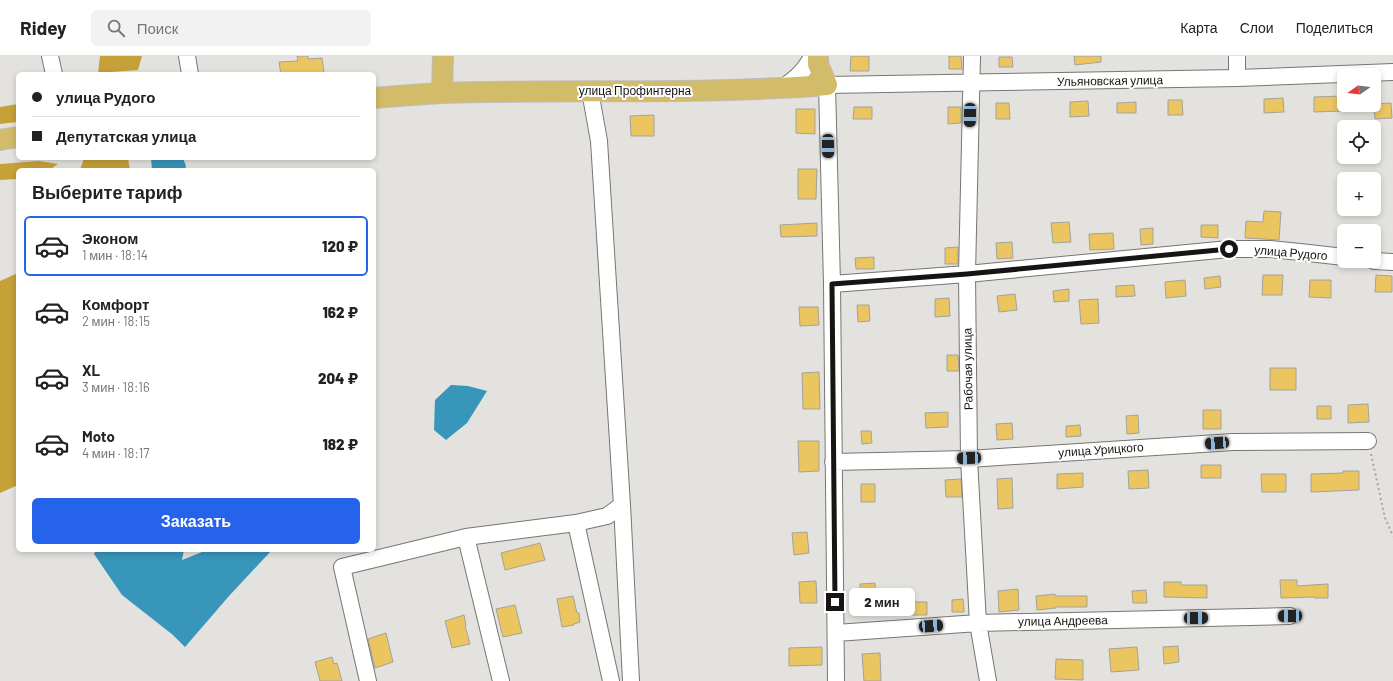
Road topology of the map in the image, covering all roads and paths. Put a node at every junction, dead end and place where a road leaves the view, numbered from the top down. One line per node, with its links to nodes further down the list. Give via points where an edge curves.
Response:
1 (50, 56): 8 (street)
2 (187, 56): 9 (street)
3 (443, 56): 16 (main road)
4 (812, 56): 14 (street, via 796,78)
5 (818, 56): 13 (main road, via 818,64)
6 (972, 56): 12 (street, Рабочая улица)
7 (1237, 56): 11 (street)
8 (54, 72)
9 (190, 72)
10 (1393, 72): 11 (street, Ульяновская улица)
11 (1237, 78): 12 (street, Ульяновская улица)
12 (971, 83): 13 (street, Ульяновская улица); 23 (street, Рабочая улица)
13 (827, 84): 14 (main road, улица Профинтерна); 24 (street)
14 (782, 88): 15 (main road, улица Профинтерна)
15 (590, 91): 16 (main road, улица Профинтерна); 28 (street, via 599,140)
16 (442, 93): 17 (main road)
17 (376, 98)
18 (16, 137): 19 (main road)
19 (0, 140)
20 (1337, 256): 23 (street, улица Рудого, via 1285,250 1229,249)
21 (1381, 261): 22 (street)
22 (1393, 262)
23 (967, 274): 24 (street, улица Рудого); 26 (street, Рабочая улица)
24 (832, 284): 27 (street)
25 (1368, 441): 26 (street, улица Урицкого, via 1233,442); 30 (path, via 1385,518)
26 (969, 458): 27 (street, улица Урицкого); 33 (street, Рабочая улица)
27 (834, 462): 34 (street)
28 (622, 505): 29 (street, via 607,516); 38 (street)
29 (576, 523): 31 (street); 37 (street)
30 (1393, 536)
31 (466, 537): 35 (street, via 342,567); 36 (street)
32 (1290, 616): 33 (street, улица Андреева)
33 (978, 623): 34 (street, улица Андреева); 40 (street, Рабочая улица)
34 (836, 633): 39 (street)
35 (368, 681)
36 (501, 681)
37 (611, 681)
38 (631, 681)
39 (836, 681)
40 (988, 681)

